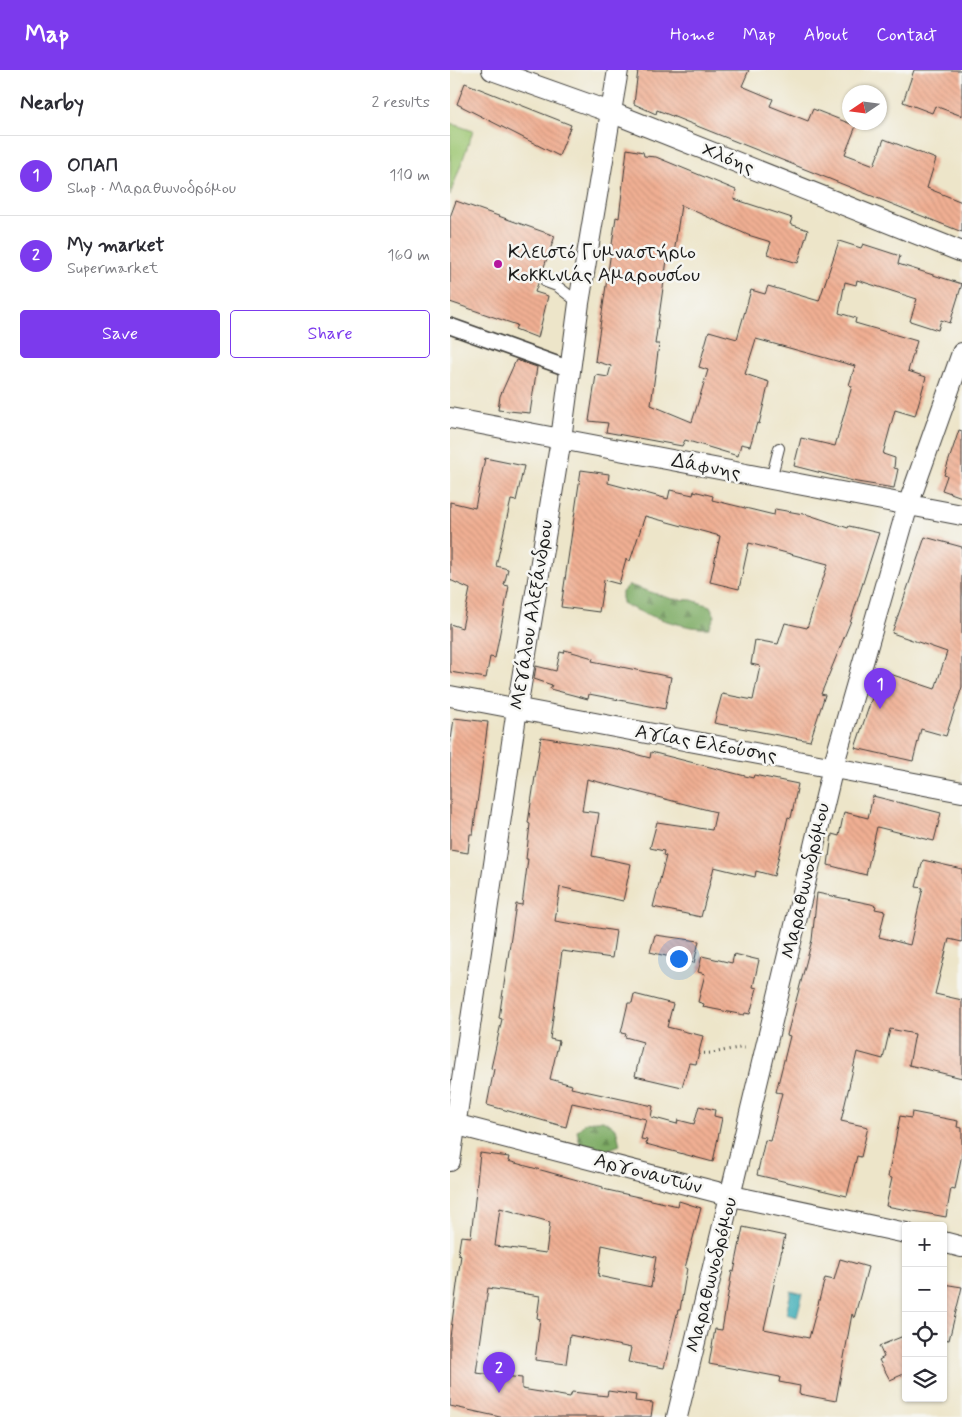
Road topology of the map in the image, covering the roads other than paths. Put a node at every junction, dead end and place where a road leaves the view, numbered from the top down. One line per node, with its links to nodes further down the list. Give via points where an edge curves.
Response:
1 (492, 70): 3 (street, Χλόης)
2 (618, 70): 3 (street, Μεγάλου Αλεξάνδρου)
3 (612, 113): 4 (street, Χλόης); 6 (street, Μεγάλου Αλεξάνδρου)
4 (962, 252)
5 (546, 282): 6 (lane, via 557,286)
6 (579, 303): 9 (street, Μεγάλου Αλεξάνδρου)
7 (450, 326): 9 (street)
8 (962, 353): 14 (street, Μαραθωνοδρόμου)
9 (570, 368): 11 (street, Μεγάλου Αλεξάνδρου)
10 (450, 418): 11 (street, Δάφνης)
11 (561, 439): 13 (street, Δάφνης); 17 (street, Μεγάλου Αλεξάνδρου)
12 (779, 448): 13 (lane)
13 (772, 479): 14 (street, Δάφνης)
14 (908, 505): 15 (street, Δάφνης); 18 (street, Μαραθωνοδρόμου)
15 (962, 515)
16 (450, 696): 17 (street, Αγίας Ελεούσης)
17 (517, 710): 18 (street, Αγίας Ελεούσης); 20 (street, Μεγάλου Αλεξάνδρου)
18 (833, 767): 19 (street, Αγίας Ελεούσης); 22 (street, Μαραθωνοδρόμου)
19 (962, 792)
20 (453, 1124): 21 (street, Μεγάλου Αλεξάνδρου); 22 (street, Αργοναυτών)
21 (450, 1161)
22 (732, 1196): 23 (street, Αργοναυτών); 26 (street, Μαραθωνοδρόμου)
23 (902, 1232)
24 (947, 1243): 25 (street)
25 (962, 1247)
26 (677, 1417)

